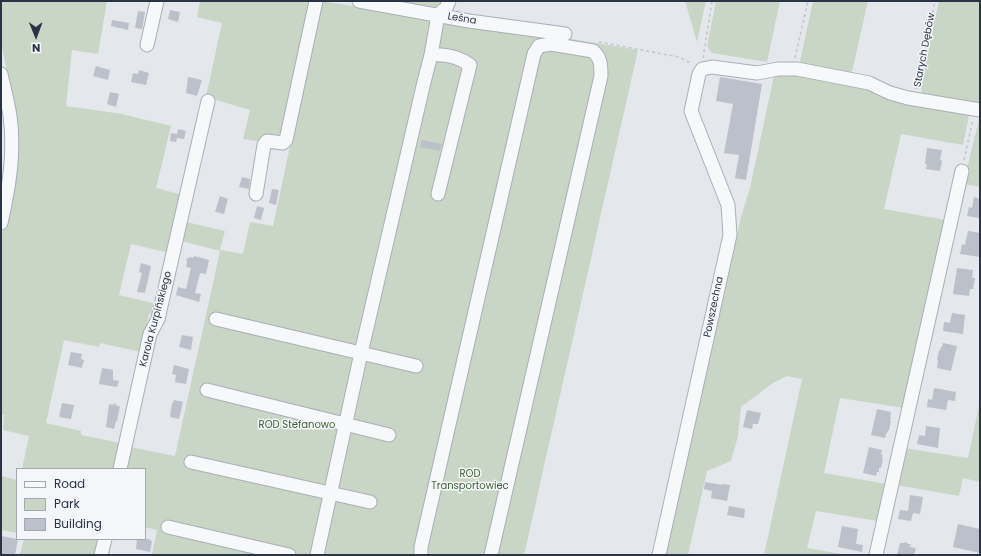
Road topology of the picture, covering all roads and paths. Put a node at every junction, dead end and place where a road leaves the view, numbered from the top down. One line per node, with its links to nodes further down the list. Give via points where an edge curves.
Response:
1 (157, 1): 11 (street)
2 (316, 1): 20 (street, via 286,140 278,143 267,141 264,145)
3 (364, 1): 8 (street, Leśna)
4 (448, 1): 8 (street, via 446,8)
5 (712, 1): 13 (path, via 702,60)
6 (808, 1): 14 (path, via 795,59)
7 (935, 1): 16 (path, Starych Dębów, via 916,86)
8 (438, 15): 9 (street, Leśna); 12 (street)
9 (565, 34)
10 (592, 41): 13 (path, via 679,57)
11 (147, 45)
12 (431, 55): 21 (street, via 442,54 470,65); 24 (street)
13 (704, 68): 14 (street, via 758,73); 40 (street, Powszechna, via 698,74 691,112 728,205 730,235)
14 (789, 69): 16 (street, via 839,76 869,83 890,93)
15 (1, 74): 22 (street, via 10,116 12,146 11,171)
16 (918, 98): 18 (street)
17 (208, 101): 30 (street, Karola Kurpińskiego, via 158,319 150,334)
18 (978, 110): 19 (path)
19 (962, 171): 41 (street)
20 (256, 194)
21 (438, 194)
22 (1, 223)
23 (216, 319): 24 (street)
24 (361, 353): 25 (street); 27 (street)
25 (416, 366)
26 (207, 390): 27 (street)
27 (346, 424): 28 (street); 31 (street)
28 (389, 435)
29 (192, 462): 31 (street)
30 (120, 468)
31 (331, 494): 32 (street); 37 (street)
32 (370, 502)
33 (168, 527): 36 (street)
34 (105, 540): 35 (street)
35 (101, 555)
36 (288, 555)
37 (317, 555)
38 (421, 555): 39 (street, via 534,54 539,46 551,44 593,51 600,61 601,76)
39 (491, 555)
40 (659, 555)
41 (876, 555)

